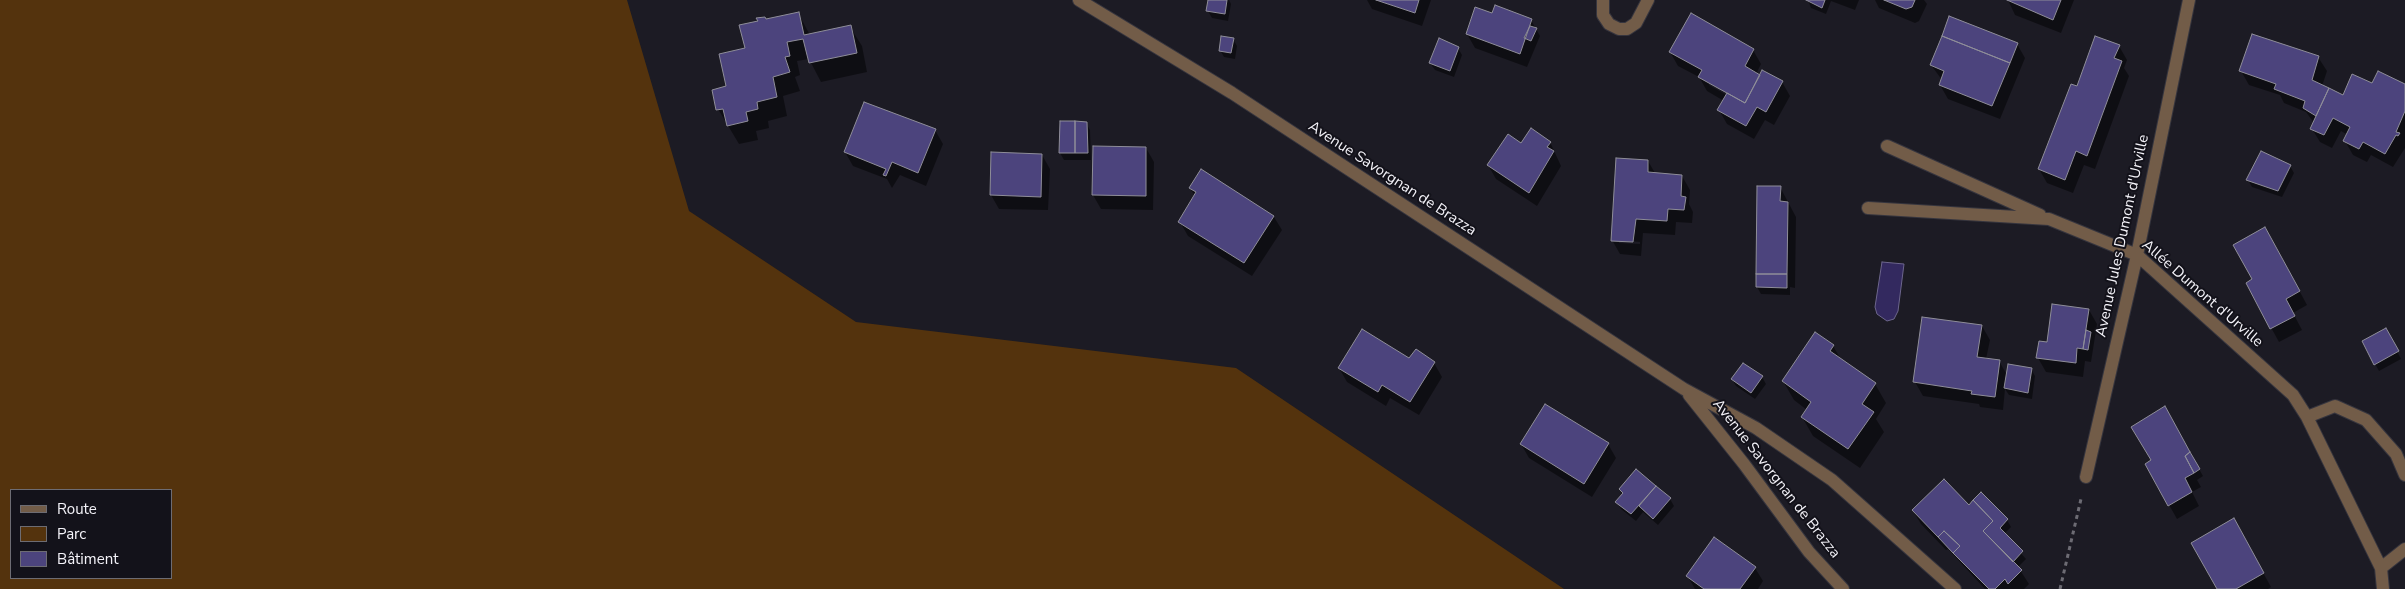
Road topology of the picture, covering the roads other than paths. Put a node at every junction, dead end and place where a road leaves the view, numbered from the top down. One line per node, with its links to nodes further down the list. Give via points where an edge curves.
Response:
1 (1079, 0): 9 (street, Avenue Savorgnan de Brazza, via 1232,93)
2 (1603, 0): 3 (street, via 1603,15 1609,24 1627,29 1636,23)
3 (1648, 0)
4 (2190, 0): 8 (street, Avenue Jules Dumont d'Urville)
5 (1887, 146): 7 (street)
6 (1868, 208): 7 (street, Allée Dumont d'Urville)
7 (2048, 219): 8 (street, Allée Dumont d'Urville)
8 (2137, 255): 10 (street, Allée Dumont d'Urville, via 2293,395); 12 (street, Avenue Jules Dumont d'Urville)
9 (1684, 389): 15 (street, Avenue Savorgnan de Brazza, via 1809,552); 16 (street, Avenue Savorgnan de Brazza, via 1756,428 1832,480)
10 (2306, 417): 11 (street, via 2335,406 2366,420 2396,454); 14 (street, Allée Dumont d'Urville)
11 (2405, 475)
12 (2086, 477)
13 (2405, 549): 14 (street)
14 (2381, 568): 17 (street, Allée Dumont d'Urville)
15 (1843, 589)
16 (1955, 589)
17 (2383, 589)

